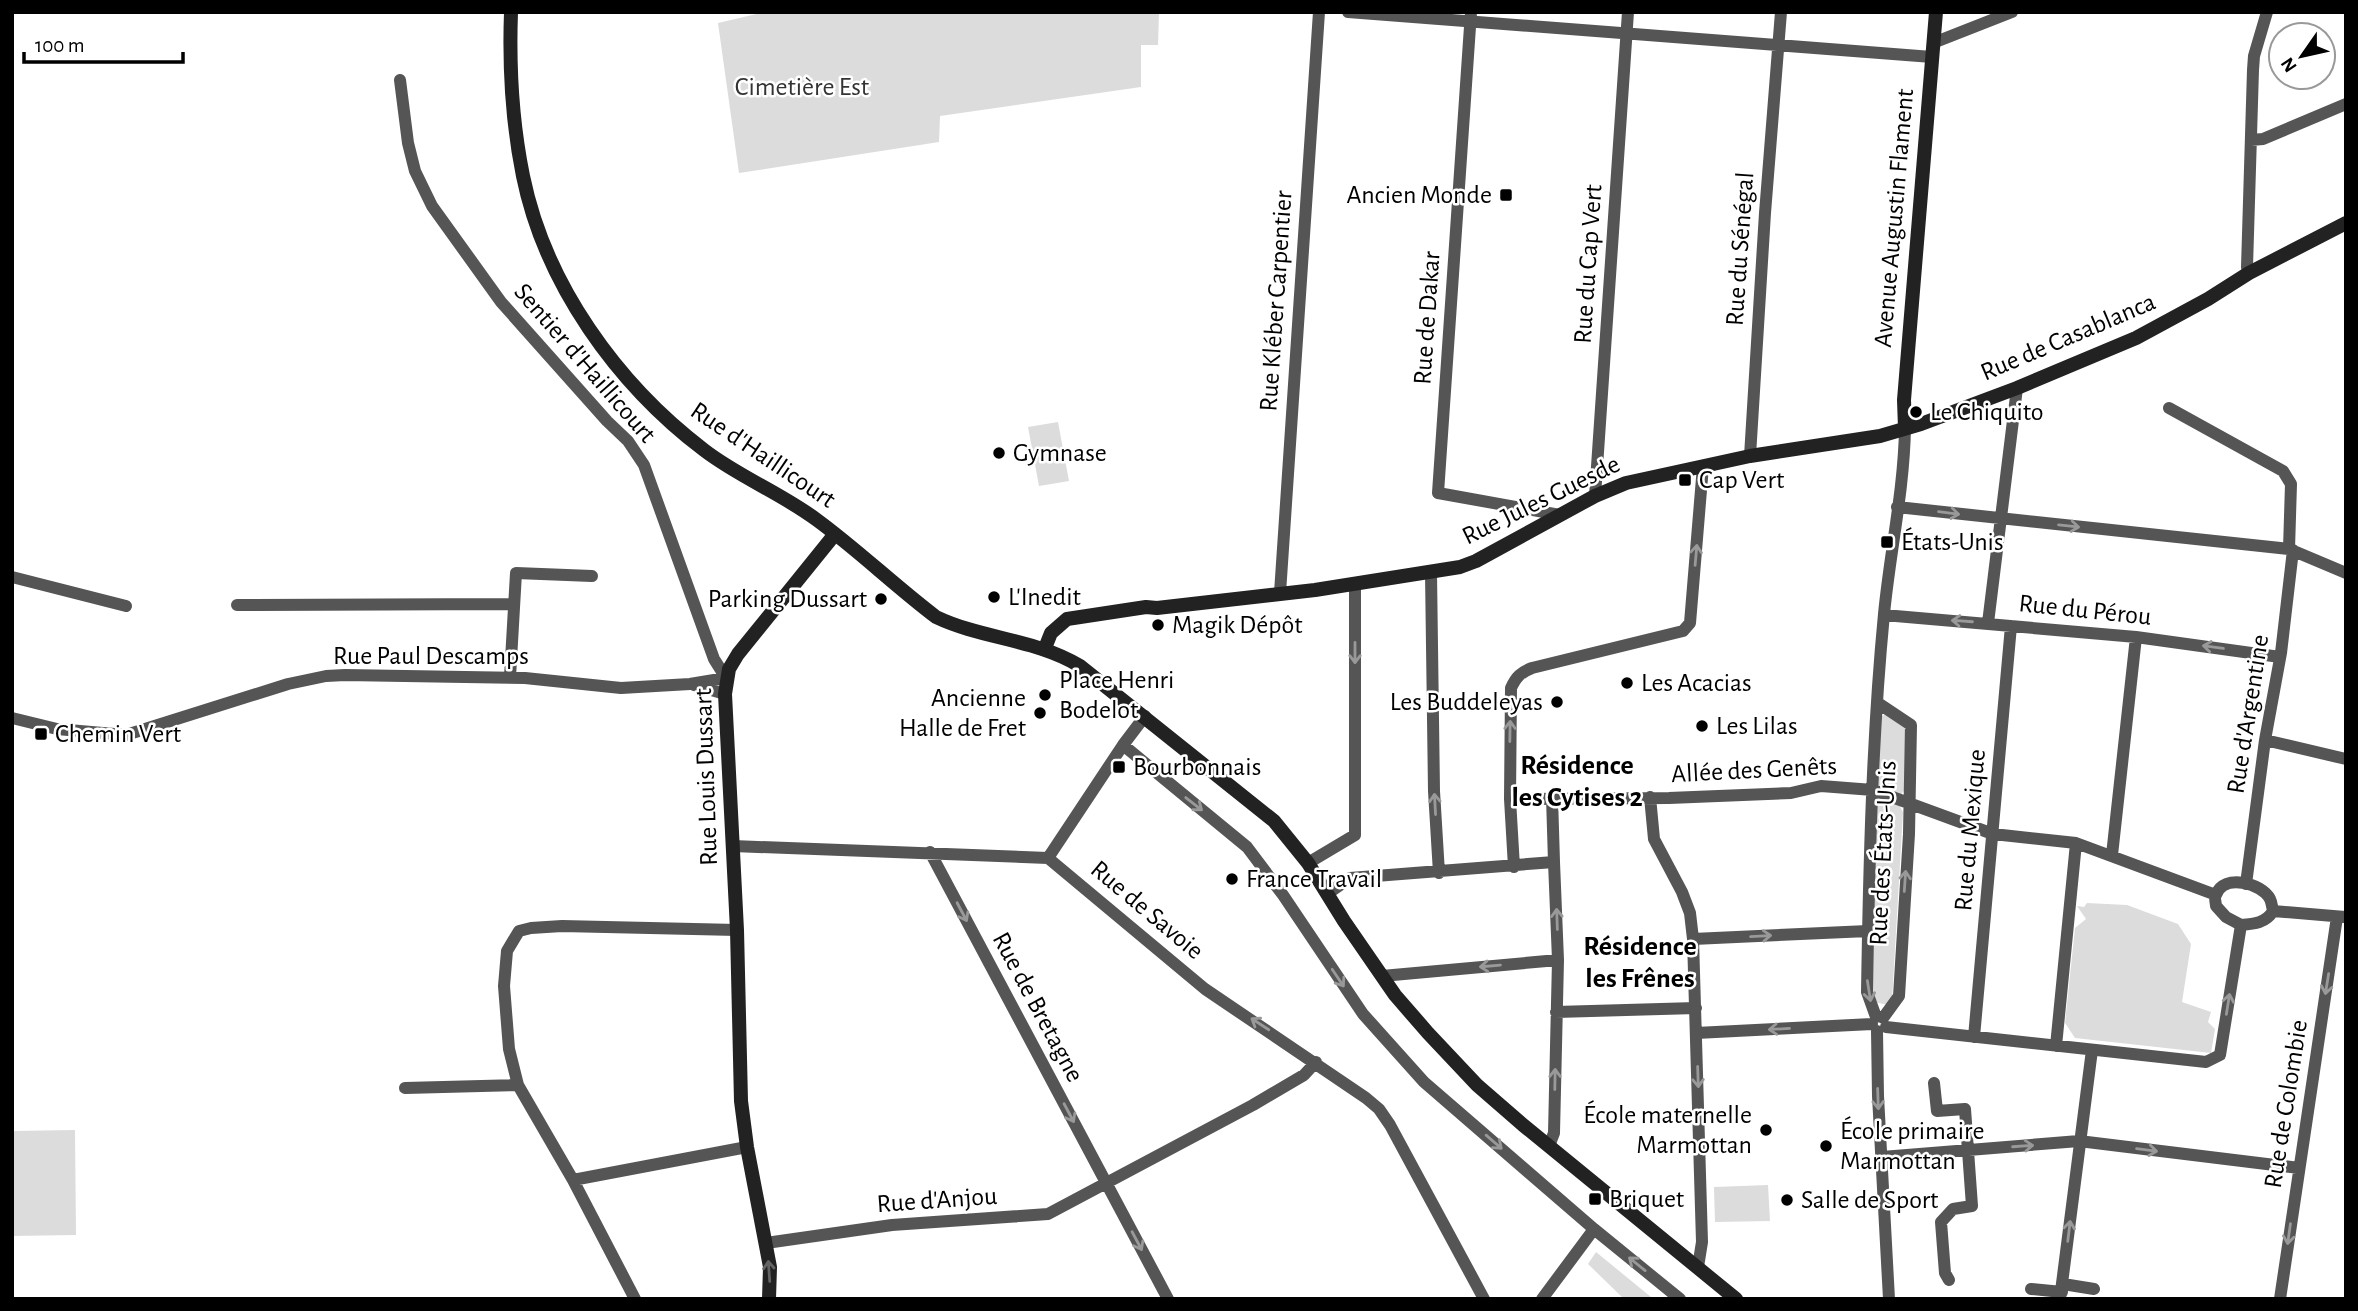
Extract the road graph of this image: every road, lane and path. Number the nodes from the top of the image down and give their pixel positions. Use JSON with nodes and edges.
{"nodes":[{"id":1,"x":511,"y":12,"type":"edge"},
{"id":2,"x":1319,"y":12,"type":"edge"},
{"id":3,"x":1348,"y":12,"type":"edge"},
{"id":4,"x":1628,"y":12,"type":"edge"},
{"id":5,"x":1781,"y":12,"type":"edge"},
{"id":6,"x":1936,"y":12,"type":"edge"},
{"id":7,"x":2012,"y":12,"type":"edge"},
{"id":8,"x":2267,"y":12,"type":"edge"},
{"id":9,"x":1471,"y":17,"type":"edge"},
{"id":10,"x":1627,"y":35,"type":"junction"},
{"id":11,"x":1779,"y":46,"type":"junction"},
{"id":12,"x":1932,"y":50,"type":"junction"},
{"id":13,"x":400,"y":80,"type":"dead end"},
{"id":14,"x":2346,"y":104,"type":"edge"},
{"id":15,"x":2251,"y":140,"type":"junction"},
{"id":16,"x":2346,"y":223,"type":"edge"},
{"id":17,"x":2249,"y":274,"type":"junction"},
{"id":18,"x":2018,"y":388,"type":"junction"},
{"id":19,"x":2169,"y":408,"type":"dead end"},
{"id":20,"x":1905,"y":428,"type":"junction"},
{"id":21,"x":1750,"y":456,"type":"junction"},
{"id":22,"x":1703,"y":466,"type":"junction"},
{"id":23,"x":1595,"y":496,"type":"junction"},
{"id":24,"x":1897,"y":506,"type":"junction"},
{"id":25,"x":1560,"y":515,"type":"junction"},
{"id":26,"x":2001,"y":519,"type":"junction"},
{"id":27,"x":835,"y":534,"type":"junction"},
{"id":28,"x":2291,"y":550,"type":"junction"},
{"id":29,"x":1431,"y":573,"type":"junction"},
{"id":30,"x":2346,"y":573,"type":"edge"},
{"id":31,"x":592,"y":576,"type":"dead end"},
{"id":32,"x":12,"y":578,"type":"edge"},
{"id":33,"x":1355,"y":584,"type":"junction"},
{"id":34,"x":1280,"y":593,"type":"junction"},
{"id":35,"x":514,"y":604,"type":"junction"},
{"id":36,"x":237,"y":605,"type":"dead end"},
{"id":37,"x":126,"y":606,"type":"dead end"},
{"id":38,"x":1884,"y":615,"type":"junction"},
{"id":39,"x":1988,"y":622,"type":"junction"},
{"id":40,"x":2011,"y":626,"type":"junction"},
{"id":41,"x":2136,"y":637,"type":"junction"},
{"id":42,"x":1045,"y":648,"type":"junction"},
{"id":43,"x":2280,"y":657,"type":"junction"},
{"id":44,"x":510,"y":677,"type":"junction"},
{"id":45,"x":726,"y":678,"type":"junction"},
{"id":46,"x":690,"y":684,"type":"junction"},
{"id":47,"x":725,"y":694,"type":"junction"},
{"id":48,"x":1878,"y":703,"type":"junction"},
{"id":49,"x":1145,"y":716,"type":"junction"},
{"id":50,"x":12,"y":718,"type":"edge"},
{"id":51,"x":2265,"y":740,"type":"junction"},
{"id":52,"x":1123,"y":745,"type":"junction"},
{"id":53,"x":2346,"y":759,"type":"edge"},
{"id":54,"x":1872,"y":790,"type":"junction"},
{"id":55,"x":1552,"y":797,"type":"junction"},
{"id":56,"x":1650,"y":797,"type":"junction"},
{"id":57,"x":1510,"y":799,"type":"junction"},
{"id":58,"x":1910,"y":802,"type":"junction"},
{"id":59,"x":1993,"y":834,"type":"junction"},
{"id":60,"x":2076,"y":843,"type":"junction"},
{"id":61,"x":733,"y":846,"type":"junction"},
{"id":62,"x":930,"y":852,"type":"junction"},
{"id":63,"x":2112,"y":855,"type":"junction"},
{"id":64,"x":1048,"y":858,"type":"junction"},
{"id":65,"x":1554,"y":862,"type":"junction"},
{"id":66,"x":1308,"y":863,"type":"junction"},
{"id":67,"x":1514,"y":867,"type":"junction"},
{"id":68,"x":1439,"y":873,"type":"junction"},
{"id":69,"x":2246,"y":884,"type":"junction"},
{"id":70,"x":1327,"y":894,"type":"junction"},
{"id":71,"x":2216,"y":895,"type":"junction"},
{"id":72,"x":2273,"y":911,"type":"junction"},
{"id":73,"x":2342,"y":917,"type":"edge"},
{"id":74,"x":2241,"y":925,"type":"junction"},
{"id":75,"x":737,"y":930,"type":"junction"},
{"id":76,"x":1868,"y":931,"type":"junction"},
{"id":77,"x":1693,"y":939,"type":"junction"},
{"id":78,"x":1558,"y":960,"type":"junction"},
{"id":79,"x":1382,"y":976,"type":"junction"},
{"id":80,"x":1696,"y":1008,"type":"junction"},
{"id":81,"x":1556,"y":1012,"type":"junction"},
{"id":82,"x":1879,"y":1023,"type":"junction"},
{"id":83,"x":1696,"y":1034,"type":"junction"},
{"id":84,"x":1973,"y":1038,"type":"junction"},
{"id":85,"x":2056,"y":1046,"type":"junction"},
{"id":86,"x":2092,"y":1050,"type":"junction"},
{"id":87,"x":1316,"y":1062,"type":"junction"},
{"id":88,"x":1934,"y":1083,"type":"dead end"},
{"id":89,"x":518,"y":1085,"type":"junction"},
{"id":90,"x":405,"y":1088,"type":"dead end"},
{"id":91,"x":2079,"y":1142,"type":"junction"},
{"id":92,"x":1549,"y":1146,"type":"junction"},
{"id":93,"x":747,"y":1147,"type":"junction"},
{"id":94,"x":1968,"y":1150,"type":"junction"},
{"id":95,"x":1882,"y":1157,"type":"junction"},
{"id":96,"x":2299,"y":1168,"type":"junction"},
{"id":97,"x":573,"y":1180,"type":"junction"},
{"id":98,"x":1106,"y":1183,"type":"junction"},
{"id":99,"x":1590,"y":1234,"type":"junction"},
{"id":100,"x":766,"y":1243,"type":"junction"},
{"id":101,"x":1698,"y":1267,"type":"junction"},
{"id":102,"x":1949,"y":1280,"type":"dead end"},
{"id":103,"x":2031,"y":1289,"type":"dead end"},
{"id":104,"x":2094,"y":1289,"type":"dead end"},
{"id":105,"x":2061,"y":1292,"type":"edge"},
{"id":106,"x":635,"y":1299,"type":"edge"},
{"id":107,"x":769,"y":1299,"type":"edge"},
{"id":108,"x":1168,"y":1299,"type":"edge"},
{"id":109,"x":1484,"y":1299,"type":"edge"},
{"id":110,"x":1542,"y":1299,"type":"edge"},
{"id":111,"x":1680,"y":1299,"type":"edge"},
{"id":112,"x":1736,"y":1299,"type":"edge"},
{"id":113,"x":1889,"y":1299,"type":"edge"},
{"id":114,"x":2280,"y":1299,"type":"edge"}],
"edges":[{"from":1,"to":27,"type":"street","name":"Rue d'Haillicourt"},
{"from":2,"to":34,"type":"street","name":"Rue Kléber Carpentier"},
{"from":3,"to":9,"type":"street"},
{"from":4,"to":10,"type":"street","name":"Rue du Cap Vert"},
{"from":5,"to":11,"type":"street","name":"Rue du Sénégal"},
{"from":6,"to":12,"type":"street","name":"Avenue Augustin Flament"},
{"from":7,"to":12,"type":"street"},
{"from":8,"to":15,"type":"street"},
{"from":9,"to":10,"type":"street"},
{"from":9,"to":25,"type":"street","name":"Rue de Dakar"},
{"from":10,"to":11,"type":"street"},
{"from":10,"to":23,"type":"street","name":"Rue du Cap Vert"},
{"from":11,"to":12,"type":"street"},
{"from":11,"to":21,"type":"street","name":"Rue du Sénégal"},
{"from":12,"to":20,"type":"street","name":"Avenue Augustin Flament"},
{"from":13,"to":45,"type":"street","name":"Sentier d'Haillicourt"},
{"from":14,"to":15,"type":"street"},
{"from":15,"to":17,"type":"street"},
{"from":16,"to":17,"type":"street","name":"Rue de Casablanca"},
{"from":17,"to":18,"type":"street","name":"Rue de Casablanca"},
{"from":18,"to":20,"type":"street","name":"Rue de Casablanca"},
{"from":18,"to":26,"type":"street"},
{"from":19,"to":28,"type":"street","name":"Rue d'Argentine"},
{"from":20,"to":21,"type":"street","name":"Rue Jules Guesde"},
{"from":20,"to":24,"type":"street","name":"Rue des États-Unis"},
{"from":21,"to":22,"type":"street","name":"Rue Jules Guesde"},
{"from":22,"to":23,"type":"street","name":"Rue Jules Guesde"},
{"from":57,"to":22,"type":"street","one_way":true},
{"from":23,"to":25,"type":"street","name":"Rue Jules Guesde"},
{"from":24,"to":26,"type":"street","one_way":true},
{"from":24,"to":38,"type":"street","name":"Rue des États-Unis"},
{"from":25,"to":29,"type":"street","name":"Rue Jules Guesde"},
{"from":26,"to":28,"type":"street","one_way":true},
{"from":26,"to":39,"type":"street"},
{"from":27,"to":42,"type":"street"},
{"from":27,"to":45,"type":"street","name":"Rue Louis Dussart"},
{"from":28,"to":30,"type":"street"},
{"from":28,"to":43,"type":"street","name":"Rue d'Argentine"},
{"from":29,"to":33,"type":"street","name":"Rue Jules Guesde"},
{"from":68,"to":29,"type":"street","one_way":true},
{"from":31,"to":35,"type":"street"},
{"from":32,"to":37,"type":"street"},
{"from":33,"to":34,"type":"street","name":"Rue Jules Guesde"},
{"from":33,"to":66,"type":"street","one_way":true},
{"from":34,"to":42,"type":"street","name":"Rue Jules Guesde"},
{"from":35,"to":36,"type":"street"},
{"from":35,"to":44,"type":"street"},
{"from":39,"to":38,"type":"street","name":"Rue du Pérou","one_way":true},
{"from":38,"to":48,"type":"street","name":"Rue des États-Unis"},
{"from":39,"to":40,"type":"street","name":"Rue du Pérou"},
{"from":40,"to":41,"type":"street","name":"Rue du Pérou"},
{"from":40,"to":59,"type":"street","name":"Rue du Mexique"},
{"from":43,"to":41,"type":"street","name":"Rue du Pérou","one_way":true},
{"from":41,"to":63,"type":"street"},
{"from":42,"to":49,"type":"street"},
{"from":43,"to":51,"type":"street","name":"Rue d'Argentine"},
{"from":44,"to":46,"type":"street","name":"Rue Paul Descamps"},
{"from":44,"to":50,"type":"street","name":"Rue Paul Descamps"},
{"from":45,"to":46,"type":"street","name":"Rue Paul Descamps"},
{"from":45,"to":47,"type":"street","name":"Rue Louis Dussart"},
{"from":46,"to":47,"type":"street","name":"Rue Paul Descamps"},
{"from":47,"to":61,"type":"street","name":"Rue Louis Dussart"},
{"from":48,"to":54,"type":"street","name":"Rue des États-Unis"},
{"from":48,"to":58,"type":"street","name":"Rue des États-Unis"},
{"from":49,"to":52,"type":"street"},
{"from":49,"to":66,"type":"street"},
{"from":51,"to":53,"type":"street"},
{"from":51,"to":69,"type":"street","name":"Rue d'Argentine"},
{"from":52,"to":64,"type":"street"},
{"from":52,"to":99,"type":"street","one_way":true},
{"from":54,"to":56,"type":"street","name":"Allée des Genêts"},
{"from":54,"to":58,"type":"street","name":"Allée des Genêts"},
{"from":54,"to":76,"type":"street","name":"Rue des États-Unis"},
{"from":55,"to":56,"type":"street","name":"Allée des Genêts"},
{"from":55,"to":57,"type":"street","name":"Allée des Genêts"},
{"from":55,"to":65,"type":"street"},
{"from":56,"to":77,"type":"street"},
{"from":57,"to":67,"type":"street"},
{"from":58,"to":59,"type":"street","name":"Allée des Genêts"},
{"from":82,"to":58,"type":"street","name":"Rue des États-Unis","one_way":true},
{"from":59,"to":60,"type":"street","name":"Allée des Genêts"},
{"from":59,"to":84,"type":"street","name":"Rue du Mexique"},
{"from":60,"to":63,"type":"street","name":"Allée des Genêts"},
{"from":60,"to":85,"type":"street"},
{"from":61,"to":62,"type":"street"},
{"from":61,"to":75,"type":"street","name":"Rue Louis Dussart"},
{"from":62,"to":64,"type":"street"},
{"from":62,"to":98,"type":"street","name":"Rue de Bretagne","one_way":true},
{"from":63,"to":71,"type":"street","name":"Allée des Genêts"},
{"from":87,"to":64,"type":"street","name":"Rue de Savoie","one_way":true},
{"from":65,"to":67,"type":"street"},
{"from":78,"to":65,"type":"street","one_way":true},
{"from":66,"to":70,"type":"street"},
{"from":67,"to":68,"type":"street"},
{"from":68,"to":70,"type":"street"},
{"from":69,"to":71,"type":"street"},
{"from":69,"to":72,"type":"street"},
{"from":70,"to":79,"type":"street"},
{"from":71,"to":74,"type":"street"},
{"from":72,"to":73,"type":"street"},
{"from":72,"to":74,"type":"street"},
{"from":73,"to":96,"type":"street","name":"Rue de Colombie","one_way":true},
{"from":86,"to":74,"type":"street","one_way":true},
{"from":75,"to":89,"type":"street"},
{"from":75,"to":93,"type":"street","name":"Rue Louis Dussart"},
{"from":77,"to":76,"type":"street","one_way":true},
{"from":76,"to":82,"type":"street","name":"Rue des États-Unis","one_way":true},
{"from":77,"to":80,"type":"street"},
{"from":78,"to":79,"type":"street","one_way":true},
{"from":78,"to":81,"type":"street"},
{"from":79,"to":92,"type":"street"},
{"from":80,"to":81,"type":"street"},
{"from":80,"to":83,"type":"street"},
{"from":92,"to":81,"type":"street","one_way":true},
{"from":82,"to":83,"type":"street","one_way":true},
{"from":82,"to":84,"type":"street"},
{"from":82,"to":95,"type":"street","one_way":true},
{"from":83,"to":101,"type":"street","one_way":true},
{"from":84,"to":85,"type":"street"},
{"from":85,"to":86,"type":"street"},
{"from":86,"to":91,"type":"street"},
{"from":87,"to":98,"type":"street","name":"Rue d'Anjou"},
{"from":87,"to":109,"type":"street","name":"Rue de Savoie"},
{"from":88,"to":94,"type":"street"},
{"from":89,"to":90,"type":"street"},
{"from":89,"to":97,"type":"street"},
{"from":94,"to":91,"type":"street","one_way":true},
{"from":91,"to":96,"type":"street","one_way":true},
{"from":105,"to":91,"type":"street","one_way":true},
{"from":92,"to":101,"type":"street"},
{"from":93,"to":97,"type":"street"},
{"from":93,"to":100,"type":"street","name":"Rue Louis Dussart"},
{"from":94,"to":95,"type":"street"},
{"from":94,"to":102,"type":"street"},
{"from":95,"to":113,"type":"street"},
{"from":96,"to":114,"type":"street","name":"Rue de Colombie","one_way":true},
{"from":97,"to":106,"type":"street"},
{"from":98,"to":100,"type":"street","name":"Rue d'Anjou"},
{"from":98,"to":108,"type":"street","name":"Rue de Bretagne","one_way":true},
{"from":99,"to":110,"type":"street"},
{"from":111,"to":99,"type":"street","one_way":true},
{"from":107,"to":100,"type":"street","name":"Rue Louis Dussart","one_way":true},
{"from":101,"to":112,"type":"street"},
{"from":103,"to":105,"type":"street"},
{"from":104,"to":105,"type":"street"}]}
